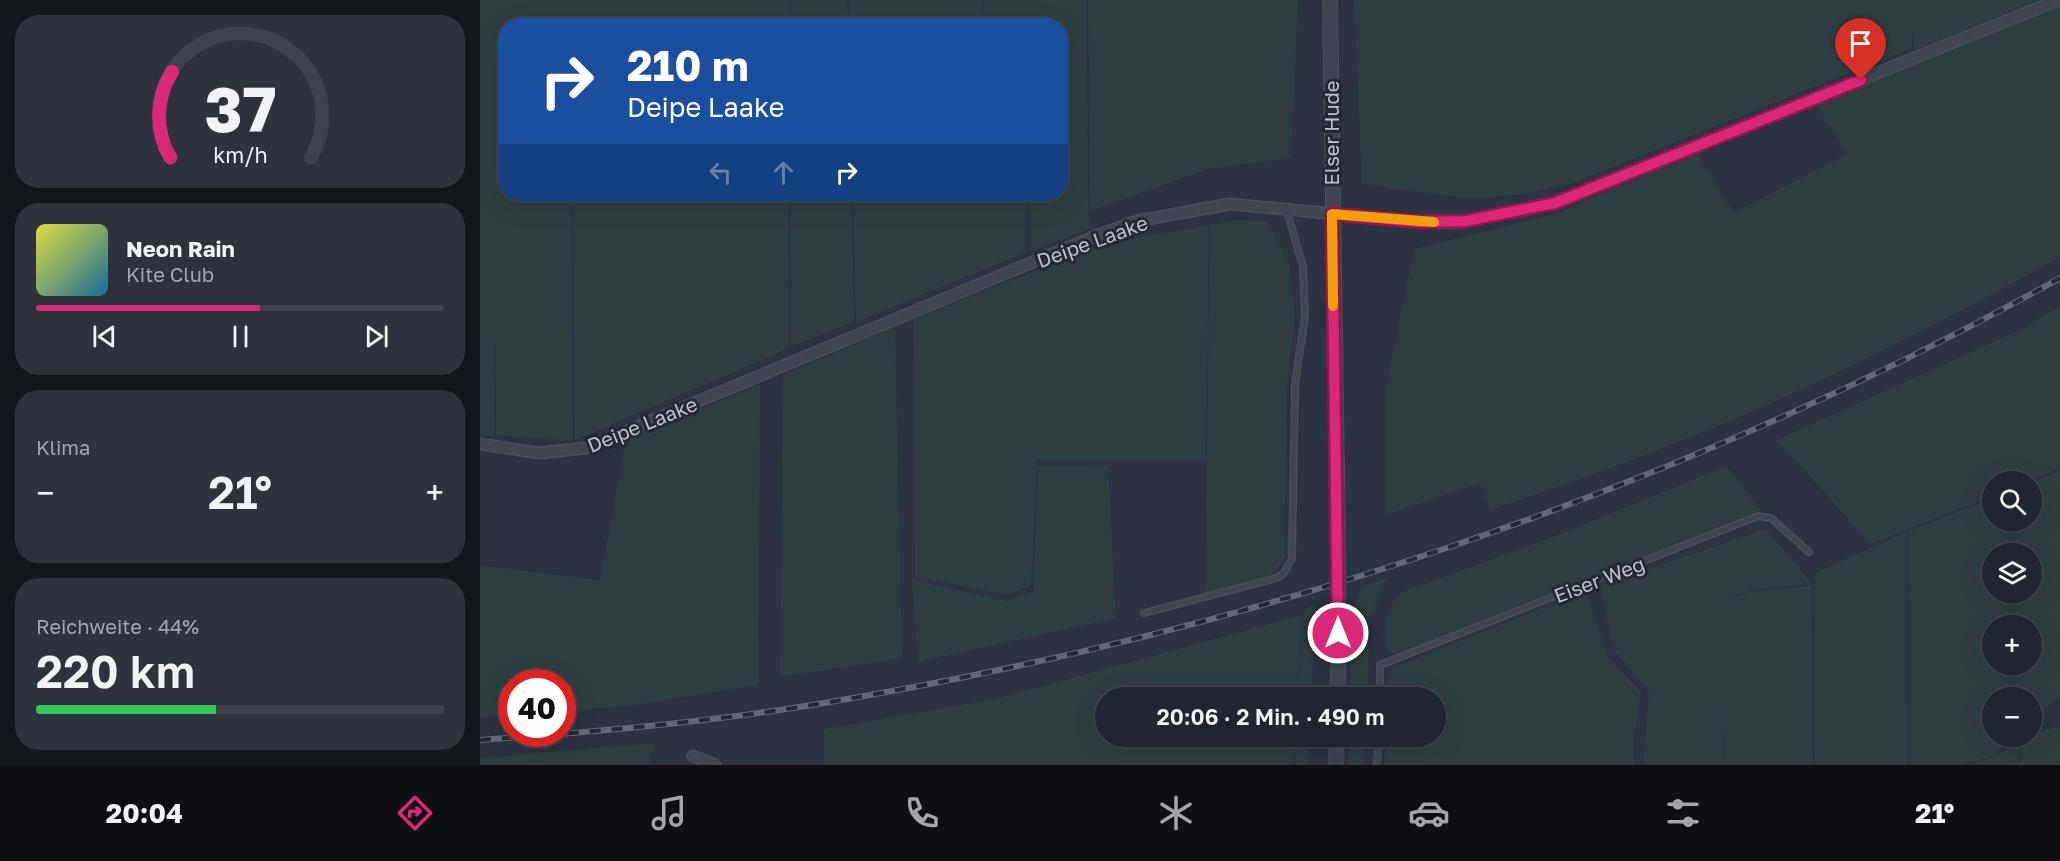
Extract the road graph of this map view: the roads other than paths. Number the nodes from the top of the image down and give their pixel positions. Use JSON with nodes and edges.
{"nodes":[{"id":1,"x":1330,"y":0,"type":"edge"},
{"id":2,"x":2058,"y":0,"type":"edge"},
{"id":3,"x":1287,"y":211,"type":"junction"},
{"id":4,"x":1332,"y":214,"type":"junction"},
{"id":5,"x":480,"y":444,"type":"edge"},
{"id":6,"x":1809,"y":552,"type":"dead end"},
{"id":7,"x":1144,"y":613,"type":"dead end"},
{"id":8,"x":1338,"y":687,"type":"edge"},
{"id":9,"x":1380,"y":687,"type":"edge"},
{"id":10,"x":1337,"y":747,"type":"edge"},
{"id":11,"x":1378,"y":747,"type":"edge"},
{"id":12,"x":693,"y":756,"type":"dead end"},
{"id":13,"x":715,"y":765,"type":"edge"},
{"id":14,"x":1336,"y":765,"type":"edge"},
{"id":15,"x":1377,"y":765,"type":"edge"}],
"edges":[{"from":1,"to":4,"type":"street","name":"Elser Hude"},
{"from":2,"to":4,"type":"street","name":"Deipe Laake"},
{"from":3,"to":4,"type":"street","name":"Deipe Laake"},
{"from":3,"to":5,"type":"street","name":"Deipe Laake"},
{"from":3,"to":7,"type":"lane"},
{"from":4,"to":8,"type":"street","name":"Elser Hude","bridge":true},
{"from":6,"to":9,"type":"lane","name":"Eiser Weg"},
{"from":10,"to":14,"type":"street"},
{"from":11,"to":15,"type":"lane"},
{"from":12,"to":13,"type":"street"}]}
